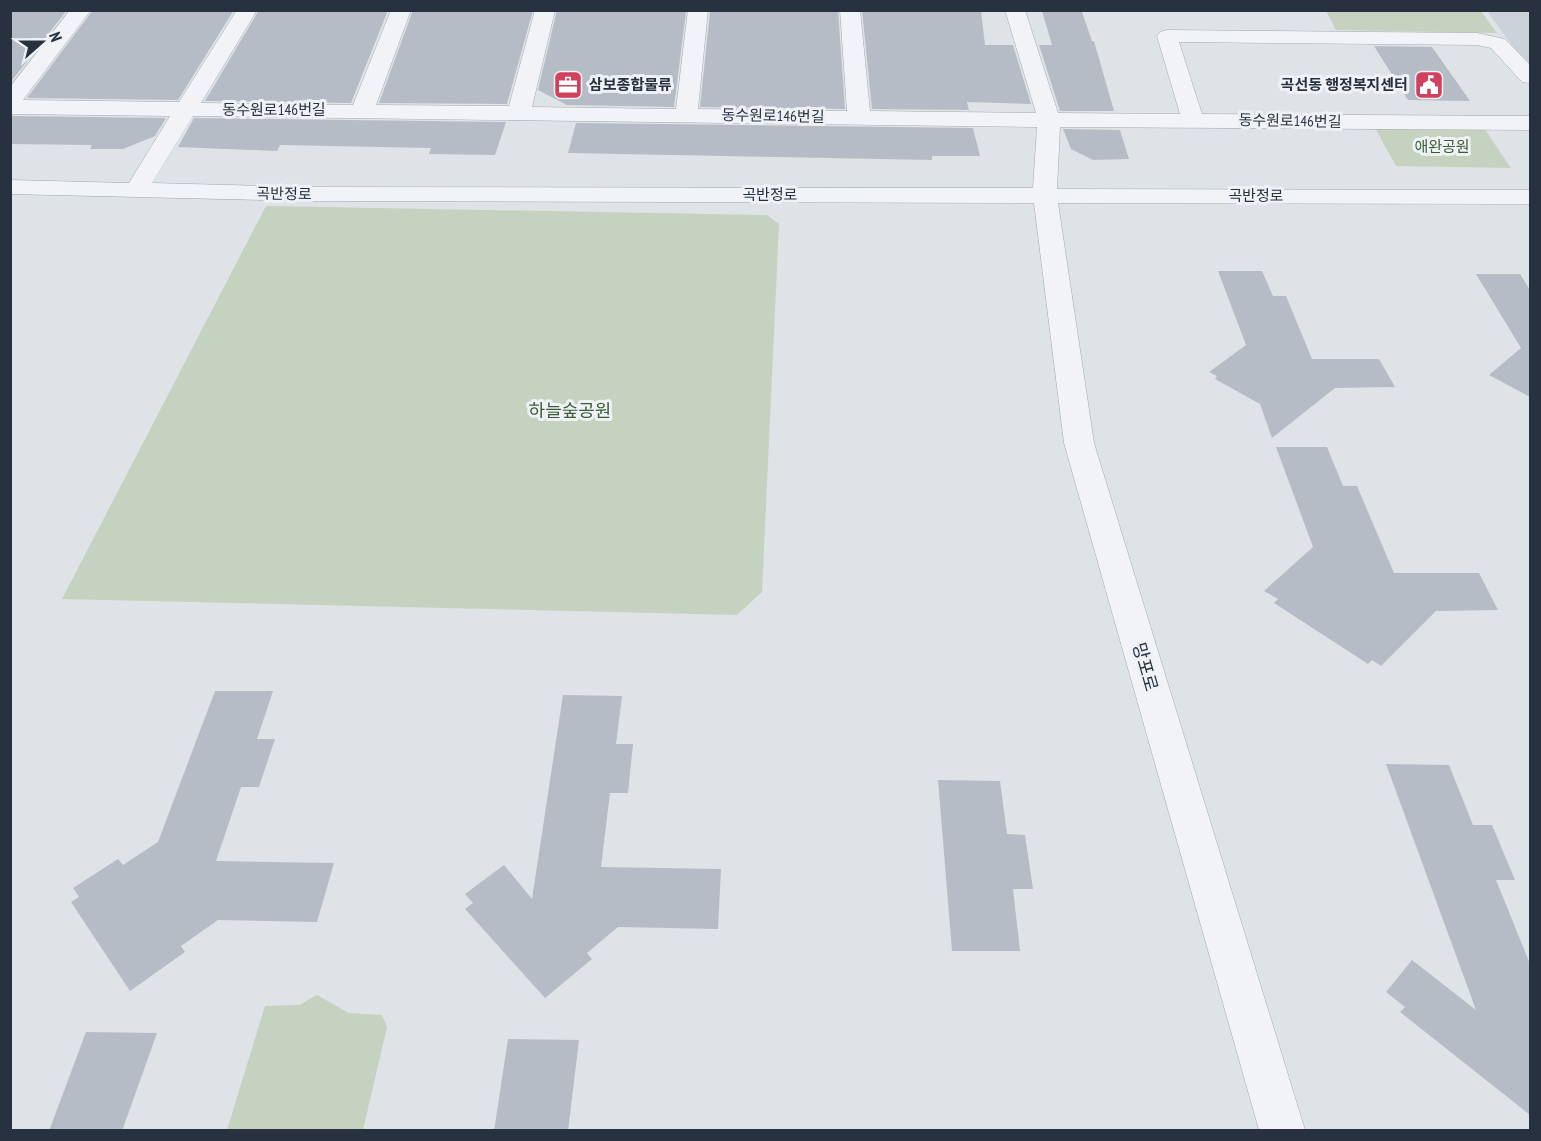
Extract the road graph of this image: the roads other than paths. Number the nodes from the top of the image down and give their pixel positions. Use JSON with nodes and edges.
{"nodes":[{"id":1,"x":81,"y":10,"type":"edge"},
{"id":2,"x":248,"y":10,"type":"edge"},
{"id":3,"x":401,"y":10,"type":"edge"},
{"id":4,"x":545,"y":10,"type":"edge"},
{"id":5,"x":698,"y":10,"type":"edge"},
{"id":6,"x":850,"y":10,"type":"edge"},
{"id":7,"x":1015,"y":10,"type":"edge"},
{"id":8,"x":1530,"y":77,"type":"edge"},
{"id":9,"x":10,"y":102,"type":"edge"},
{"id":10,"x":10,"y":107,"type":"edge"},
{"id":11,"x":186,"y":109,"type":"junction"},
{"id":12,"x":362,"y":111,"type":"junction"},
{"id":13,"x":519,"y":113,"type":"junction"},
{"id":14,"x":686,"y":115,"type":"junction"},
{"id":15,"x":859,"y":118,"type":"junction"},
{"id":16,"x":1049,"y":120,"type":"junction"},
{"id":17,"x":1193,"y":120,"type":"junction"},
{"id":18,"x":1530,"y":123,"type":"edge"},
{"id":19,"x":10,"y":187,"type":"edge"},
{"id":20,"x":136,"y":190,"type":"junction"},
{"id":21,"x":1045,"y":195,"type":"junction"},
{"id":22,"x":1530,"y":197,"type":"edge"},
{"id":23,"x":1282,"y":1131,"type":"edge"}],
"edges":[{"from":1,"to":9,"type":"street"},
{"from":2,"to":11,"type":"street","name":"동수원로146번길"},
{"from":3,"to":12,"type":"street"},
{"from":4,"to":13,"type":"street"},
{"from":5,"to":14,"type":"street"},
{"from":6,"to":15,"type":"street"},
{"from":7,"to":16,"type":"street"},
{"from":8,"to":17,"type":"street"},
{"from":10,"to":11,"type":"street","name":"동수원로146번길"},
{"from":11,"to":12,"type":"street","name":"동수원로146번길"},
{"from":11,"to":20,"type":"street","name":"동수원로146번길"},
{"from":12,"to":13,"type":"street","name":"동수원로146번길"},
{"from":13,"to":14,"type":"street","name":"동수원로146번길"},
{"from":14,"to":15,"type":"street","name":"동수원로146번길"},
{"from":15,"to":16,"type":"street","name":"동수원로146번길"},
{"from":16,"to":17,"type":"street","name":"동수원로146번길"},
{"from":16,"to":21,"type":"street","name":"망포로"},
{"from":17,"to":18,"type":"street","name":"동수원로146번길"},
{"from":19,"to":20,"type":"street","name":"곡반정로"},
{"from":20,"to":21,"type":"street","name":"곡반정로"},
{"from":21,"to":22,"type":"street","name":"곡반정로"},
{"from":21,"to":23,"type":"street","name":"망포로"}]}
